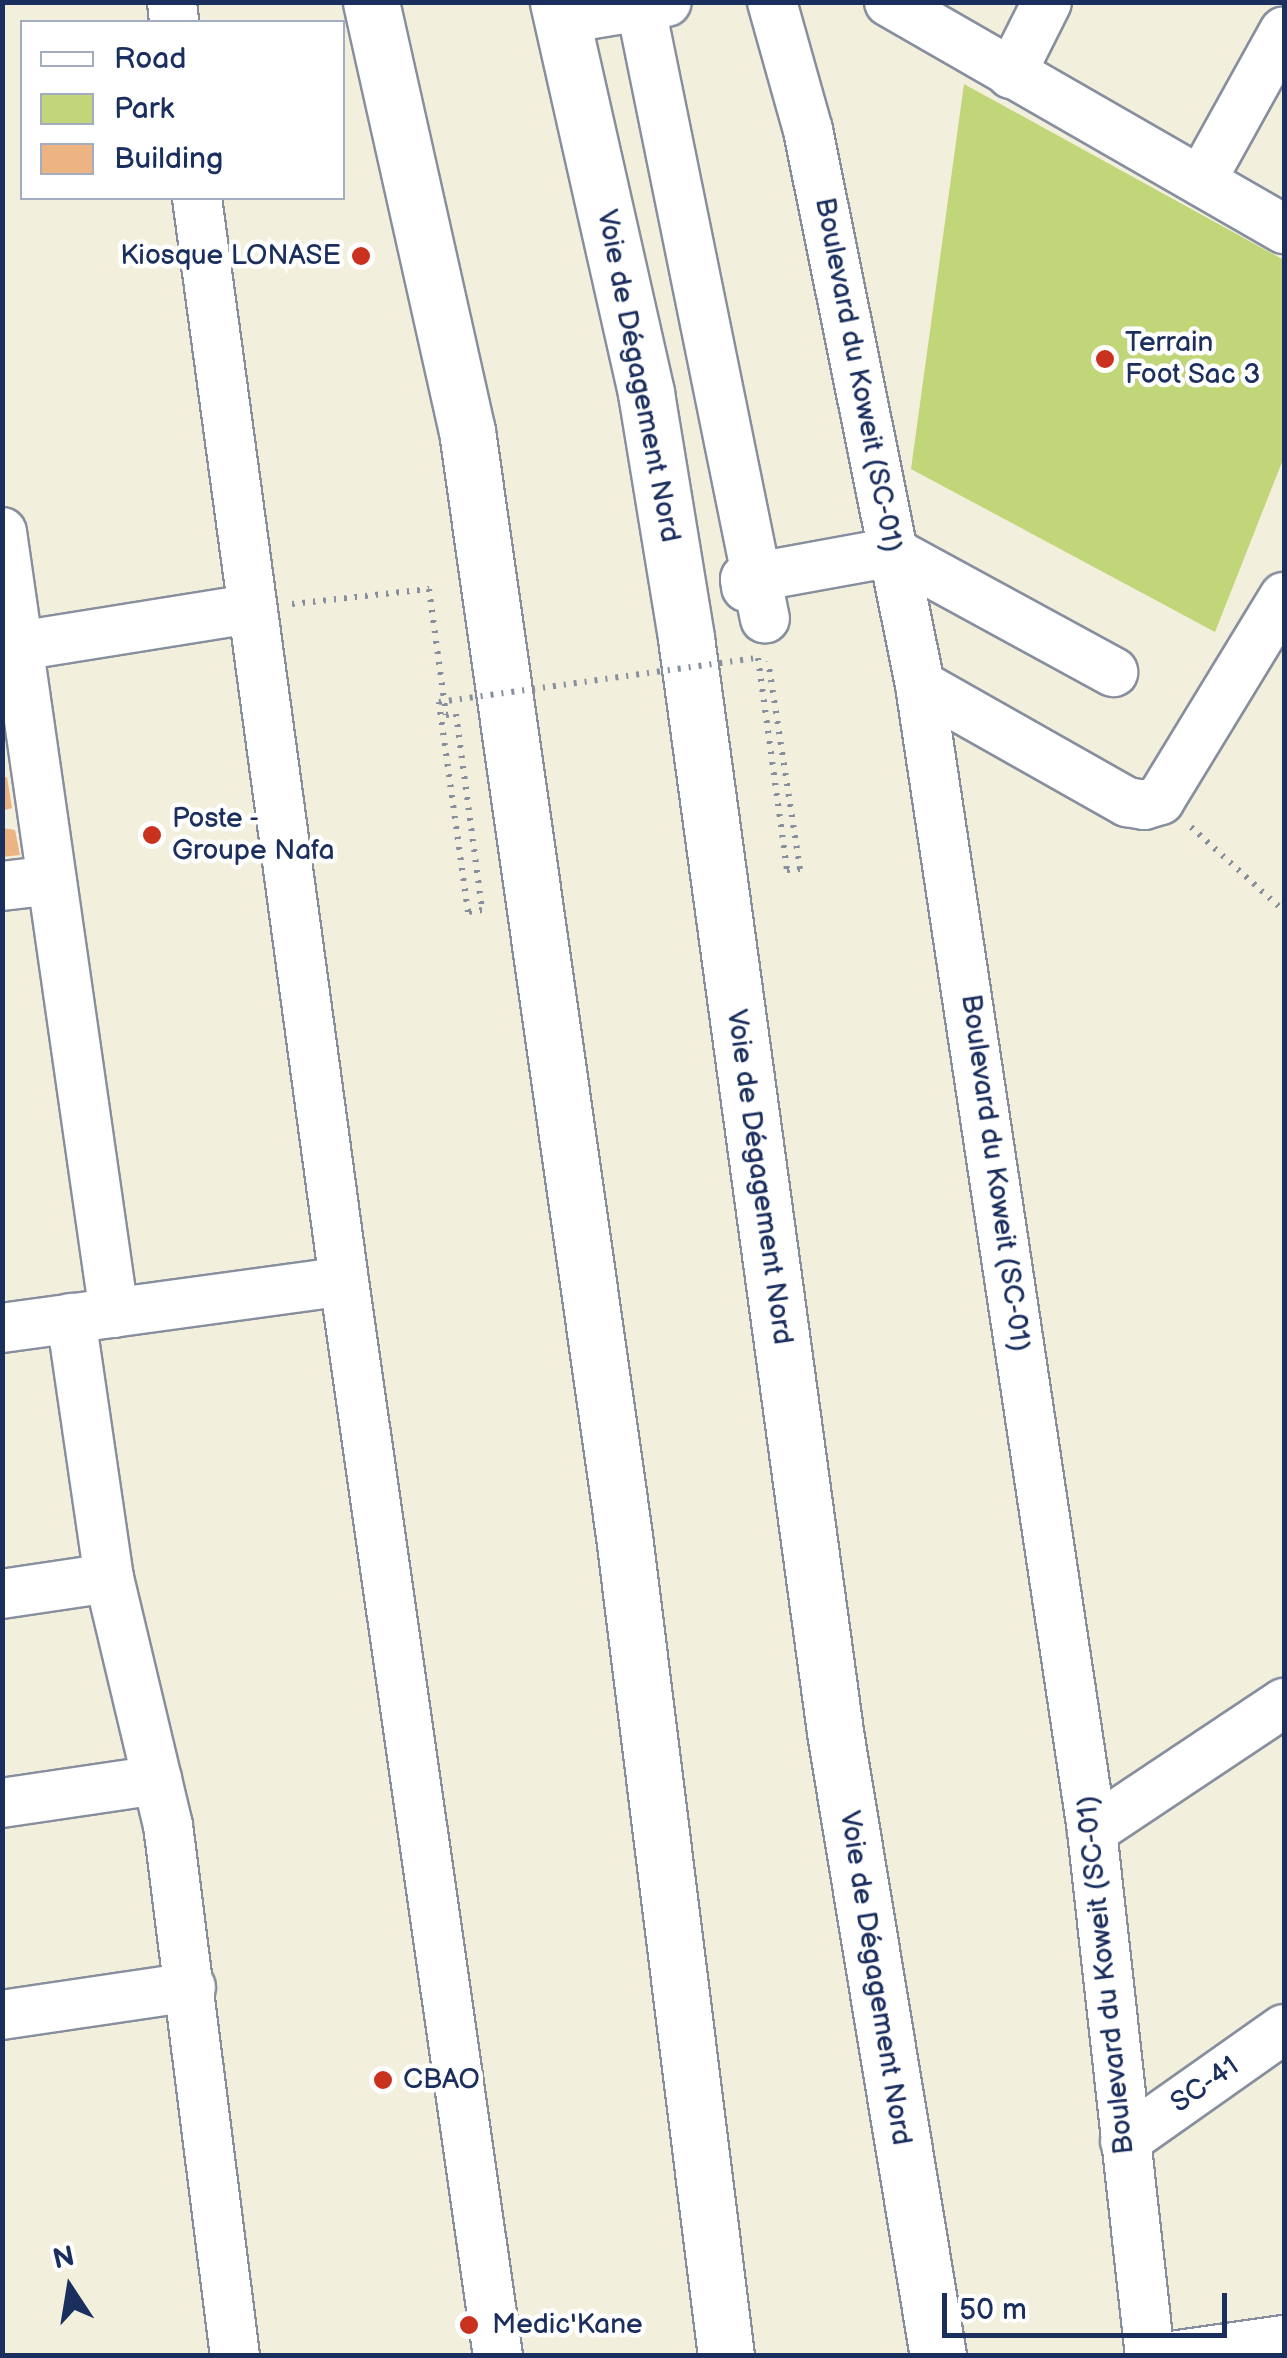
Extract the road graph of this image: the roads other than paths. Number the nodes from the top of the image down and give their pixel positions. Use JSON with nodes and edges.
{"nodes":[{"id":1,"x":371,"y":2,"type":"edge"},
{"id":2,"x":772,"y":2,"type":"edge"},
{"id":3,"x":889,"y":2,"type":"edge"},
{"id":4,"x":654,"y":5,"type":"edge"},
{"id":5,"x":1042,"y":6,"type":"edge"},
{"id":6,"x":560,"y":11,"type":"edge"},
{"id":7,"x":1284,"y":31,"type":"edge"},
{"id":8,"x":1011,"y":74,"type":"junction"},
{"id":9,"x":1201,"y":181,"type":"junction"},
{"id":10,"x":197,"y":200,"type":"edge"},
{"id":11,"x":1284,"y":230,"type":"edge"},
{"id":12,"x":2,"y":532,"type":"edge"},
{"id":13,"x":893,"y":552,"type":"junction"},
{"id":14,"x":1284,"y":597,"type":"edge"},
{"id":15,"x":251,"y":609,"type":"junction"},
{"id":16,"x":15,"y":662,"type":"edge"},
{"id":17,"x":1113,"y":672,"type":"dead end"},
{"id":18,"x":920,"y":685,"type":"junction"},
{"id":19,"x":52,"y":880,"type":"junction"},
{"id":20,"x":2,"y":886,"type":"edge"},
{"id":21,"x":344,"y":1281,"type":"junction"},
{"id":22,"x":93,"y":1316,"type":"junction"},
{"id":23,"x":2,"y":1328,"type":"edge"},
{"id":24,"x":110,"y":1578,"type":"junction"},
{"id":25,"x":2,"y":1594,"type":"edge"},
{"id":26,"x":1284,"y":1703,"type":"edge"},
{"id":27,"x":157,"y":1780,"type":"junction"},
{"id":28,"x":2,"y":1803,"type":"edge"},
{"id":29,"x":1092,"y":1831,"type":"junction"},
{"id":30,"x":190,"y":1986,"type":"junction"},
{"id":31,"x":2,"y":2015,"type":"edge"},
{"id":32,"x":1284,"y":2029,"type":"edge"},
{"id":33,"x":1125,"y":2142,"type":"junction"},
{"id":34,"x":1284,"y":2340,"type":"edge"},
{"id":35,"x":724,"y":2351,"type":"edge"},
{"id":36,"x":236,"y":2356,"type":"edge"},
{"id":37,"x":498,"y":2356,"type":"edge"},
{"id":38,"x":938,"y":2356,"type":"edge"},
{"id":39,"x":1150,"y":2356,"type":"edge"},
{"id":40,"x":1172,"y":2356,"type":"edge"}],
"edges":[{"from":1,"to":35,"type":"highway"},
{"from":2,"to":13,"type":"street","name":"Boulevard du Koweit (SC-01)"},
{"from":3,"to":8,"type":"street"},
{"from":4,"to":6,"type":"street"},
{"from":4,"to":13,"type":"street"},
{"from":5,"to":8,"type":"street"},
{"from":6,"to":38,"type":"highway","name":"Voie de Dégagement Nord"},
{"from":7,"to":9,"type":"street"},
{"from":8,"to":9,"type":"street"},
{"from":9,"to":11,"type":"street"},
{"from":10,"to":15,"type":"street"},
{"from":12,"to":16,"type":"street"},
{"from":13,"to":17,"type":"street"},
{"from":13,"to":18,"type":"street","name":"Boulevard du Koweit (SC-01)"},
{"from":14,"to":18,"type":"street"},
{"from":15,"to":16,"type":"street"},
{"from":15,"to":21,"type":"street"},
{"from":16,"to":19,"type":"street"},
{"from":18,"to":29,"type":"street","name":"Boulevard du Koweit (SC-01)"},
{"from":19,"to":20,"type":"street"},
{"from":19,"to":22,"type":"street"},
{"from":21,"to":22,"type":"street"},
{"from":21,"to":37,"type":"street"},
{"from":22,"to":23,"type":"street"},
{"from":22,"to":24,"type":"street"},
{"from":24,"to":25,"type":"street"},
{"from":24,"to":27,"type":"street"},
{"from":26,"to":29,"type":"street"},
{"from":27,"to":28,"type":"street"},
{"from":27,"to":30,"type":"street"},
{"from":29,"to":33,"type":"street","name":"Boulevard du Koweit (SC-01)"},
{"from":30,"to":31,"type":"street"},
{"from":30,"to":36,"type":"street"},
{"from":32,"to":33,"type":"street","name":"SC-41"},
{"from":33,"to":39,"type":"street","name":"Boulevard du Koweit (SC-01)"},
{"from":34,"to":40,"type":"street"}]}
